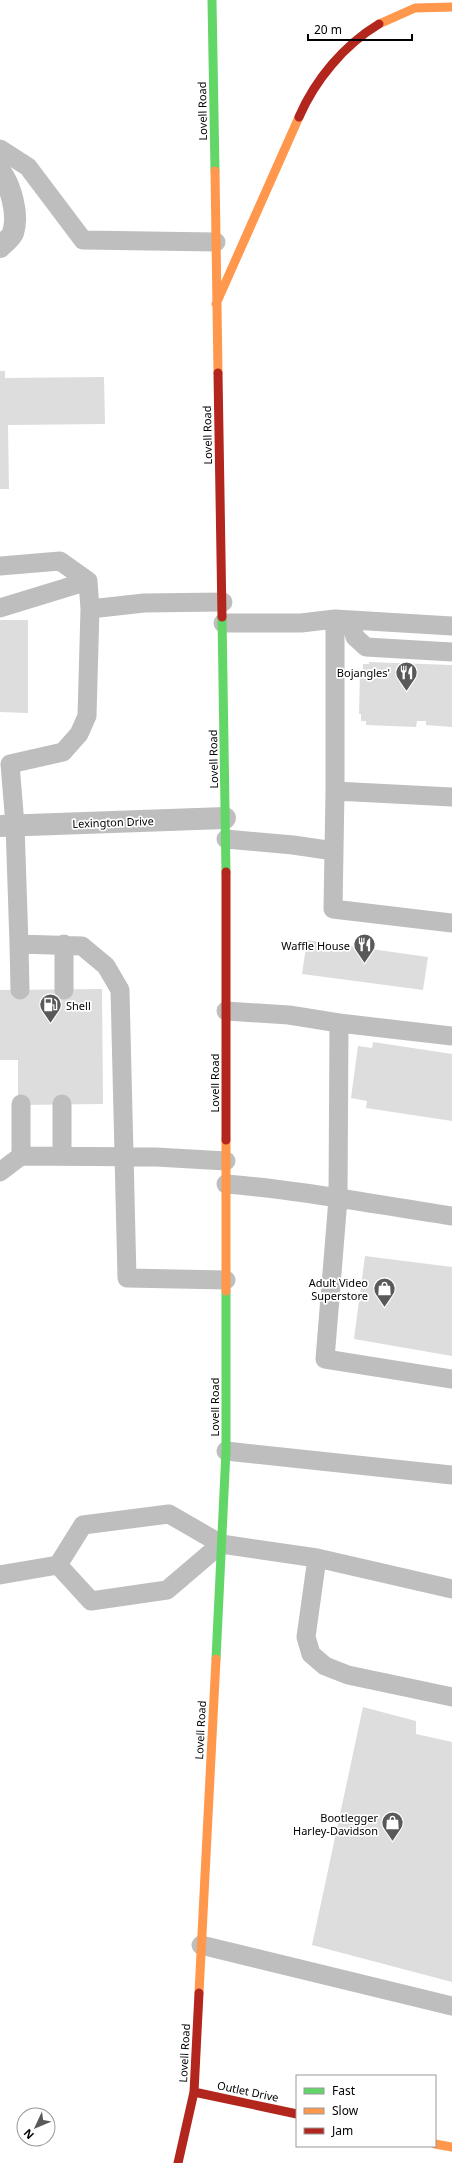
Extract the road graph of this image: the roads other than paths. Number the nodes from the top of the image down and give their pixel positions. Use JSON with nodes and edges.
{"nodes":[{"id":1,"x":212,"y":0,"type":"edge"},
{"id":2,"x":452,"y":7,"type":"edge"},
{"id":3,"x":0,"y":149,"type":"edge"},
{"id":4,"x":0,"y":171,"type":"edge"},
{"id":5,"x":216,"y":242,"type":"junction"},
{"id":6,"x":0,"y":247,"type":"edge"},
{"id":7,"x":216,"y":304,"type":"junction"},
{"id":8,"x":0,"y":566,"type":"edge"},
{"id":9,"x":88,"y":581,"type":"junction"},
{"id":10,"x":223,"y":602,"type":"junction"},
{"id":11,"x":0,"y":608,"type":"edge"},
{"id":12,"x":90,"y":609,"type":"junction"},
{"id":13,"x":343,"y":620,"type":"junction"},
{"id":14,"x":223,"y":623,"type":"junction"},
{"id":15,"x":452,"y":626,"type":"edge"},
{"id":16,"x":452,"y":652,"type":"edge"},
{"id":17,"x":5,"y":761,"type":"edge"},
{"id":18,"x":335,"y":791,"type":"junction"},
{"id":19,"x":452,"y":798,"type":"edge"},
{"id":20,"x":7,"y":825,"type":"edge"},
{"id":21,"x":226,"y":829,"type":"junction"},
{"id":22,"x":334,"y":851,"type":"junction"},
{"id":23,"x":452,"y":923,"type":"edge"},
{"id":24,"x":19,"y":944,"type":"junction"},
{"id":25,"x":64,"y":944,"type":"junction"},
{"id":26,"x":20,"y":990,"type":"dead end"},
{"id":27,"x":64,"y":990,"type":"dead end"},
{"id":28,"x":226,"y":1011,"type":"junction"},
{"id":29,"x":339,"y":1023,"type":"junction"},
{"id":30,"x":452,"y":1036,"type":"edge"},
{"id":31,"x":21,"y":1104,"type":"dead end"},
{"id":32,"x":62,"y":1104,"type":"dead end"},
{"id":33,"x":21,"y":1156,"type":"junction"},
{"id":34,"x":62,"y":1156,"type":"junction"},
{"id":35,"x":122,"y":1157,"type":"junction"},
{"id":36,"x":226,"y":1161,"type":"junction"},
{"id":37,"x":0,"y":1172,"type":"edge"},
{"id":38,"x":226,"y":1184,"type":"junction"},
{"id":39,"x":338,"y":1199,"type":"junction"},
{"id":40,"x":452,"y":1216,"type":"edge"},
{"id":41,"x":226,"y":1280,"type":"junction"},
{"id":42,"x":452,"y":1379,"type":"edge"},
{"id":43,"x":226,"y":1451,"type":"junction"},
{"id":44,"x":452,"y":1475,"type":"edge"},
{"id":45,"x":221,"y":1544,"type":"junction"},
{"id":46,"x":317,"y":1558,"type":"junction"},
{"id":47,"x":58,"y":1565,"type":"junction"},
{"id":48,"x":0,"y":1576,"type":"edge"},
{"id":49,"x":452,"y":1590,"type":"edge"},
{"id":50,"x":452,"y":1697,"type":"edge"},
{"id":51,"x":201,"y":1945,"type":"junction"},
{"id":52,"x":452,"y":2006,"type":"edge"},
{"id":53,"x":194,"y":2092,"type":"junction"},
{"id":54,"x":296,"y":2114,"type":"edge"},
{"id":55,"x":436,"y":2144,"type":"edge"},
{"id":56,"x":452,"y":2148,"type":"edge"},
{"id":57,"x":178,"y":2163,"type":"edge"}],
"edges":[{"from":1,"to":5,"type":"main road","name":"Lovell Road"},
{"from":2,"to":7,"type":"main road"},
{"from":3,"to":5,"type":"lane"},
{"from":4,"to":6,"type":"street"},
{"from":5,"to":7,"type":"main road","name":"Lovell Road"},
{"from":7,"to":10,"type":"main road","name":"Lovell Road"},
{"from":8,"to":9,"type":"lane"},
{"from":9,"to":11,"type":"lane"},
{"from":9,"to":12,"type":"lane"},
{"from":10,"to":12,"type":"lane"},
{"from":10,"to":14,"type":"main road","name":"Lovell Road"},
{"from":12,"to":17,"type":"lane"},
{"from":13,"to":14,"type":"lane"},
{"from":13,"to":15,"type":"lane"},
{"from":13,"to":16,"type":"lane"},
{"from":13,"to":18,"type":"lane"},
{"from":14,"to":21,"type":"main road","name":"Lovell Road"},
{"from":17,"to":20,"type":"lane"},
{"from":18,"to":19,"type":"lane"},
{"from":18,"to":22,"type":"lane"},
{"from":20,"to":21,"type":"street","name":"Lexington Drive"},
{"from":20,"to":24,"type":"lane"},
{"from":21,"to":22,"type":"lane"},
{"from":21,"to":28,"type":"main road","name":"Lovell Road"},
{"from":22,"to":23,"type":"lane"},
{"from":24,"to":25,"type":"lane"},
{"from":24,"to":26,"type":"lane"},
{"from":25,"to":27,"type":"lane"},
{"from":25,"to":35,"type":"lane"},
{"from":28,"to":29,"type":"lane"},
{"from":28,"to":36,"type":"main road","name":"Lovell Road"},
{"from":29,"to":30,"type":"lane"},
{"from":29,"to":39,"type":"lane"},
{"from":31,"to":33,"type":"lane"},
{"from":32,"to":34,"type":"lane"},
{"from":33,"to":34,"type":"lane"},
{"from":33,"to":37,"type":"lane"},
{"from":34,"to":35,"type":"lane"},
{"from":35,"to":36,"type":"lane"},
{"from":35,"to":41,"type":"lane"},
{"from":36,"to":38,"type":"main road","name":"Lovell Road"},
{"from":38,"to":39,"type":"lane"},
{"from":38,"to":41,"type":"main road","name":"Lovell Road"},
{"from":39,"to":40,"type":"lane"},
{"from":39,"to":42,"type":"lane"},
{"from":41,"to":43,"type":"main road","name":"Lovell Road"},
{"from":43,"to":44,"type":"lane"},
{"from":43,"to":45,"type":"main road","name":"Lovell Road"},
{"from":45,"to":46,"type":"lane"},
{"from":45,"to":47,"type":"lane"},
{"from":45,"to":47,"type":"lane"},
{"from":45,"to":51,"type":"main road","name":"Lovell Road"},
{"from":46,"to":49,"type":"lane"},
{"from":46,"to":50,"type":"lane"},
{"from":47,"to":48,"type":"lane"},
{"from":51,"to":52,"type":"lane"},
{"from":51,"to":53,"type":"main road","name":"Lovell Road"},
{"from":53,"to":54,"type":"main road","name":"Outlet Drive"},
{"from":53,"to":57,"type":"main road","name":"Lovell Road"},
{"from":55,"to":56,"type":"main road"}]}
